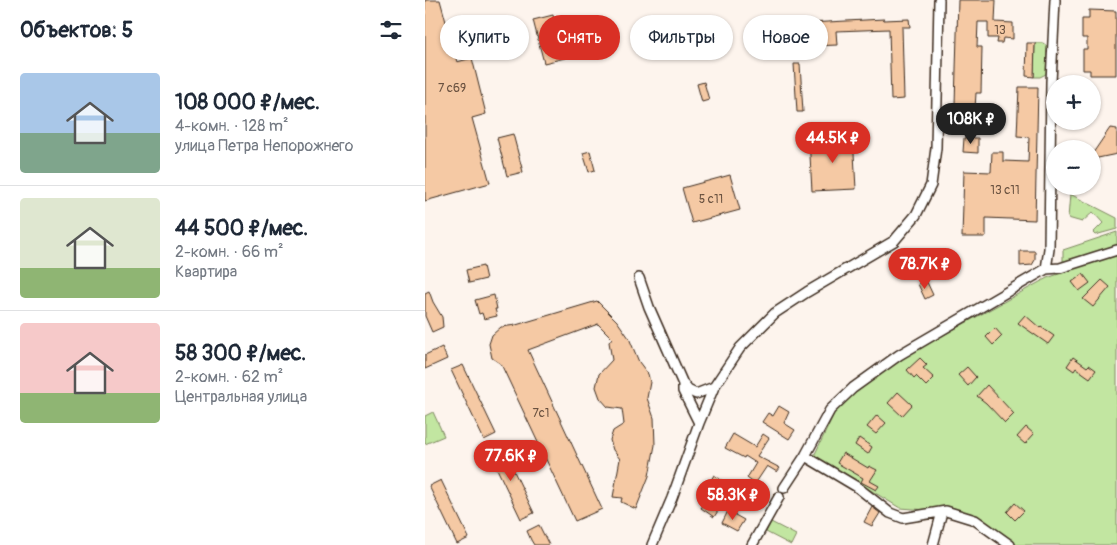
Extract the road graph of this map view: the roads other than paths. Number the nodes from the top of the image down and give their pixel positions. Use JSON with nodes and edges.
{"nodes":[{"id":1,"x":939,"y":0,"type":"edge"},
{"id":2,"x":1055,"y":0,"type":"edge"},
{"id":3,"x":1117,"y":250,"type":"edge"},
{"id":4,"x":1046,"y":269,"type":"junction"},
{"id":5,"x":639,"y":278,"type":"dead end"},
{"id":6,"x":683,"y":384,"type":"junction"},
{"id":7,"x":714,"y":387,"type":"junction"},
{"id":8,"x":699,"y":423,"type":"junction"},
{"id":9,"x":805,"y":456,"type":"junction"},
{"id":10,"x":784,"y":488,"type":"dead end"},
{"id":11,"x":779,"y":497,"type":"dead end"},
{"id":12,"x":942,"y":512,"type":"junction"},
{"id":13,"x":653,"y":545,"type":"edge"},
{"id":14,"x":752,"y":545,"type":"edge"},
{"id":15,"x":933,"y":545,"type":"edge"},
{"id":16,"x":1010,"y":545,"type":"edge"}],
"edges":[{"from":1,"to":7,"type":"street"},
{"from":2,"to":4,"type":"street"},
{"from":3,"to":4,"type":"street"},
{"from":4,"to":9,"type":"street"},
{"from":5,"to":6,"type":"street"},
{"from":6,"to":7,"type":"street"},
{"from":6,"to":8,"type":"street"},
{"from":7,"to":8,"type":"street"},
{"from":8,"to":13,"type":"street"},
{"from":9,"to":10,"type":"street"},
{"from":9,"to":12,"type":"street"},
{"from":11,"to":14,"type":"street"},
{"from":12,"to":15,"type":"street"},
{"from":12,"to":16,"type":"street"}]}
